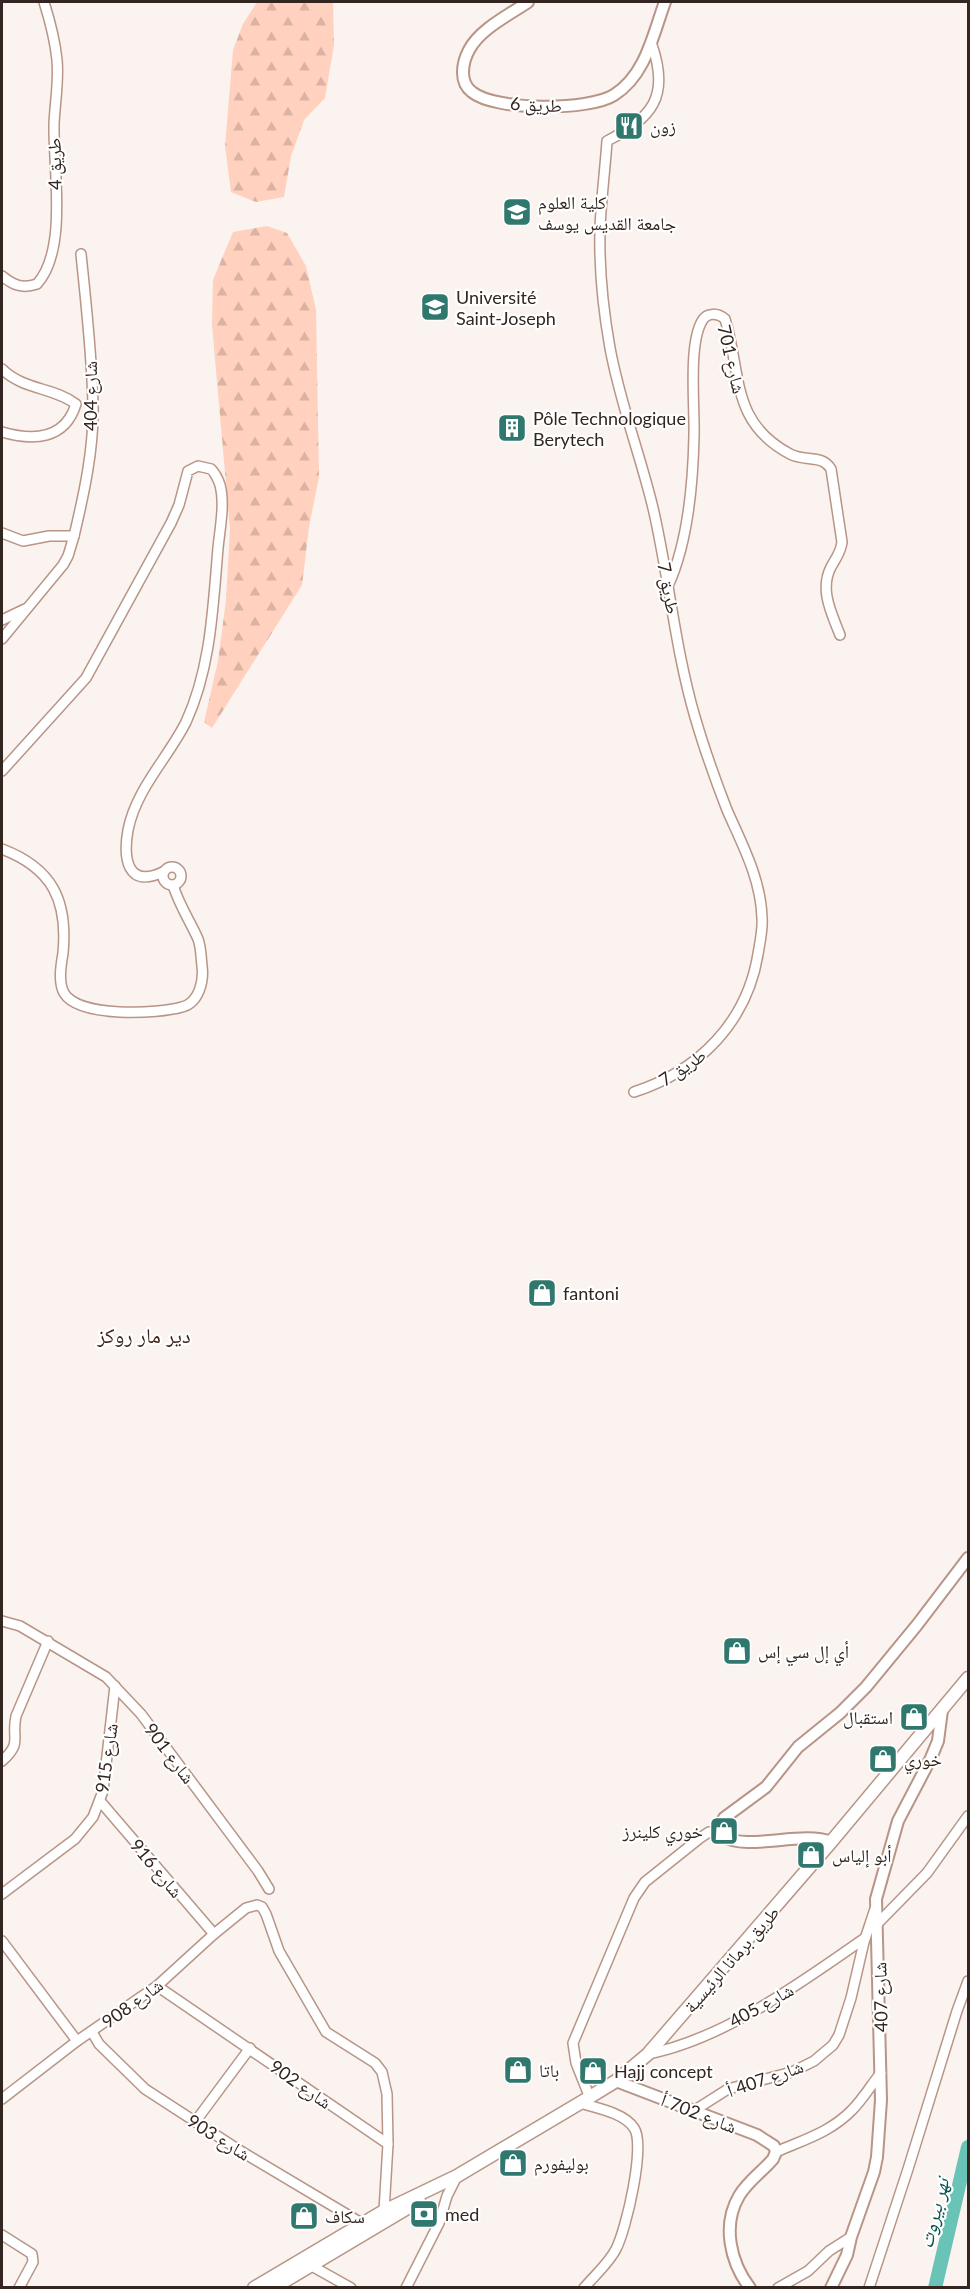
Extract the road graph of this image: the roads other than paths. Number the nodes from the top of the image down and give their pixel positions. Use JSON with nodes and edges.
{"nodes":[{"id":1,"x":44,"y":2,"type":"edge"},
{"id":2,"x":528,"y":2,"type":"edge"},
{"id":3,"x":665,"y":2,"type":"edge"},
{"id":4,"x":652,"y":45,"type":"junction"},
{"id":5,"x":81,"y":254,"type":"dead end"},
{"id":6,"x":2,"y":276,"type":"edge"},
{"id":7,"x":2,"y":369,"type":"edge"},
{"id":8,"x":2,"y":432,"type":"edge"},
{"id":9,"x":2,"y":533,"type":"edge"},
{"id":10,"x":74,"y":536,"type":"junction"},
{"id":11,"x":668,"y":586,"type":"junction"},
{"id":12,"x":27,"y":608,"type":"junction"},
{"id":13,"x":2,"y":620,"type":"edge"},
{"id":14,"x":840,"y":635,"type":"dead end"},
{"id":15,"x":2,"y":639,"type":"edge"},
{"id":16,"x":2,"y":771,"type":"edge"},
{"id":17,"x":2,"y":849,"type":"edge"},
{"id":18,"x":163,"y":873,"type":"junction"},
{"id":19,"x":173,"y":885,"type":"junction"},
{"id":20,"x":634,"y":1092,"type":"dead end"},
{"id":21,"x":969,"y":1558,"type":"edge"},
{"id":22,"x":2,"y":1621,"type":"edge"},
{"id":23,"x":48,"y":1641,"type":"junction"},
{"id":24,"x":969,"y":1678,"type":"edge"},
{"id":25,"x":115,"y":1686,"type":"junction"},
{"id":26,"x":942,"y":1710,"type":"junction"},
{"id":27,"x":2,"y":1761,"type":"edge"},
{"id":28,"x":100,"y":1801,"type":"junction"},
{"id":29,"x":969,"y":1816,"type":"edge"},
{"id":30,"x":721,"y":1832,"type":"junction"},
{"id":31,"x":831,"y":1842,"type":"junction"},
{"id":32,"x":269,"y":1889,"type":"dead end"},
{"id":33,"x":2,"y":1894,"type":"edge"},
{"id":34,"x":876,"y":1906,"type":"junction"},
{"id":35,"x":878,"y":1923,"type":"junction"},
{"id":36,"x":214,"y":1934,"type":"junction"},
{"id":37,"x":865,"y":1938,"type":"junction"},
{"id":38,"x":2,"y":1941,"type":"edge"},
{"id":39,"x":969,"y":1981,"type":"edge"},
{"id":40,"x":158,"y":1986,"type":"junction"},
{"id":41,"x":92,"y":2032,"type":"junction"},
{"id":42,"x":77,"y":2041,"type":"junction"},
{"id":43,"x":250,"y":2048,"type":"junction"},
{"id":44,"x":648,"y":2054,"type":"junction"},
{"id":45,"x":880,"y":2073,"type":"junction"},
{"id":46,"x":616,"y":2081,"type":"junction"},
{"id":47,"x":2,"y":2099,"type":"edge"},
{"id":48,"x":585,"y":2100,"type":"junction"},
{"id":49,"x":695,"y":2110,"type":"junction"},
{"id":50,"x":195,"y":2122,"type":"junction"},
{"id":51,"x":388,"y":2144,"type":"junction"},
{"id":52,"x":776,"y":2152,"type":"junction"},
{"id":53,"x":457,"y":2176,"type":"junction"},
{"id":54,"x":444,"y":2183,"type":"junction"},
{"id":55,"x":384,"y":2211,"type":"junction"},
{"id":56,"x":363,"y":2224,"type":"junction"},
{"id":57,"x":2,"y":2235,"type":"edge"},
{"id":58,"x":851,"y":2237,"type":"junction"},
{"id":59,"x":310,"y":2265,"type":"junction"},
{"id":60,"x":20,"y":2288,"type":"edge"},
{"id":61,"x":254,"y":2288,"type":"edge"},
{"id":62,"x":273,"y":2288,"type":"edge"},
{"id":63,"x":351,"y":2288,"type":"edge"},
{"id":64,"x":406,"y":2288,"type":"edge"},
{"id":65,"x":584,"y":2288,"type":"edge"},
{"id":66,"x":750,"y":2288,"type":"edge"},
{"id":67,"x":778,"y":2288,"type":"edge"},
{"id":68,"x":831,"y":2288,"type":"edge"},
{"id":69,"x":869,"y":2288,"type":"edge"}],
"edges":[{"from":1,"to":6,"type":"street","name":"طريق 4"},
{"from":2,"to":4,"type":"street","name":"طريق 6"},
{"from":3,"to":4,"type":"street","name":"طريق 6"},
{"from":4,"to":11,"type":"street","name":"طريق 7"},
{"from":5,"to":10,"type":"street","name":"شارع 404"},
{"from":7,"to":8,"type":"street"},
{"from":9,"to":10,"type":"street"},
{"from":10,"to":12,"type":"street"},
{"from":11,"to":14,"type":"street","name":"شارع 701"},
{"from":11,"to":20,"type":"street","name":"طريق 7"},
{"from":12,"to":13,"type":"street"},
{"from":12,"to":15,"type":"street"},
{"from":16,"to":18,"type":"street"},
{"from":17,"to":19,"type":"street"},
{"from":18,"to":19,"type":"street"},
{"from":18,"to":19,"type":"street"},
{"from":21,"to":30,"type":"street"},
{"from":22,"to":23,"type":"street","name":"شارع 901"},
{"from":23,"to":25,"type":"street","name":"شارع 901"},
{"from":23,"to":27,"type":"street"},
{"from":24,"to":26,"type":"main road","name":"طريق برمانا الرئيسية"},
{"from":25,"to":28,"type":"street","name":"شارع 915"},
{"from":25,"to":32,"type":"street","name":"شارع 901"},
{"from":26,"to":31,"type":"main road","name":"طريق برمانا الرئيسية"},
{"from":26,"to":34,"type":"street","name":"شارع 407"},
{"from":28,"to":33,"type":"street","name":"شارع 915"},
{"from":28,"to":36,"type":"street","name":"شارع 916"},
{"from":29,"to":35,"type":"street"},
{"from":30,"to":31,"type":"street"},
{"from":30,"to":48,"type":"street"},
{"from":31,"to":44,"type":"main road","name":"طريق برمانا الرئيسية"},
{"from":34,"to":35,"type":"street","name":"شارع 407"},
{"from":34,"to":37,"type":"street","name":"شارع 407 أ"},
{"from":35,"to":45,"type":"street","name":"شارع 407"},
{"from":36,"to":40,"type":"street","name":"شارع 908"},
{"from":36,"to":51,"type":"street","name":"شارع 908"},
{"from":37,"to":44,"type":"street","name":"شارع 405"},
{"from":37,"to":49,"type":"street","name":"شارع 407 أ"},
{"from":38,"to":42,"type":"street"},
{"from":39,"to":69,"type":"street"},
{"from":40,"to":41,"type":"street","name":"شارع 908"},
{"from":40,"to":43,"type":"street","name":"شارع 902"},
{"from":41,"to":42,"type":"street","name":"شارع 908"},
{"from":41,"to":50,"type":"street","name":"شارع 903"},
{"from":42,"to":47,"type":"street","name":"شارع 908"},
{"from":43,"to":50,"type":"street"},
{"from":43,"to":51,"type":"street","name":"شارع 902"},
{"from":44,"to":46,"type":"main road","name":"طريق برمانا الرئيسية"},
{"from":45,"to":52,"type":"street"},
{"from":45,"to":58,"type":"street","name":"شارع 407"},
{"from":46,"to":48,"type":"main road","name":"طريق برمانا الرئيسية"},
{"from":46,"to":49,"type":"street","name":"شارع 702 أ"},
{"from":48,"to":53,"type":"main road","name":"طريق برمانا الرئيسية"},
{"from":48,"to":65,"type":"street"},
{"from":49,"to":52,"type":"street","name":"شارع 702 أ"},
{"from":50,"to":56,"type":"street","name":"شارع 903"},
{"from":51,"to":55,"type":"street"},
{"from":52,"to":66,"type":"street"},
{"from":53,"to":54,"type":"main road","name":"طريق برمانا الرئيسية"},
{"from":53,"to":64,"type":"street"},
{"from":54,"to":55,"type":"main road"},
{"from":54,"to":59,"type":"main road"},
{"from":55,"to":56,"type":"main road"},
{"from":56,"to":61,"type":"main road"},
{"from":57,"to":60,"type":"street"},
{"from":58,"to":67,"type":"street"},
{"from":58,"to":68,"type":"street","name":"شارع 407"},
{"from":59,"to":62,"type":"main road"},
{"from":59,"to":63,"type":"street"}]}
